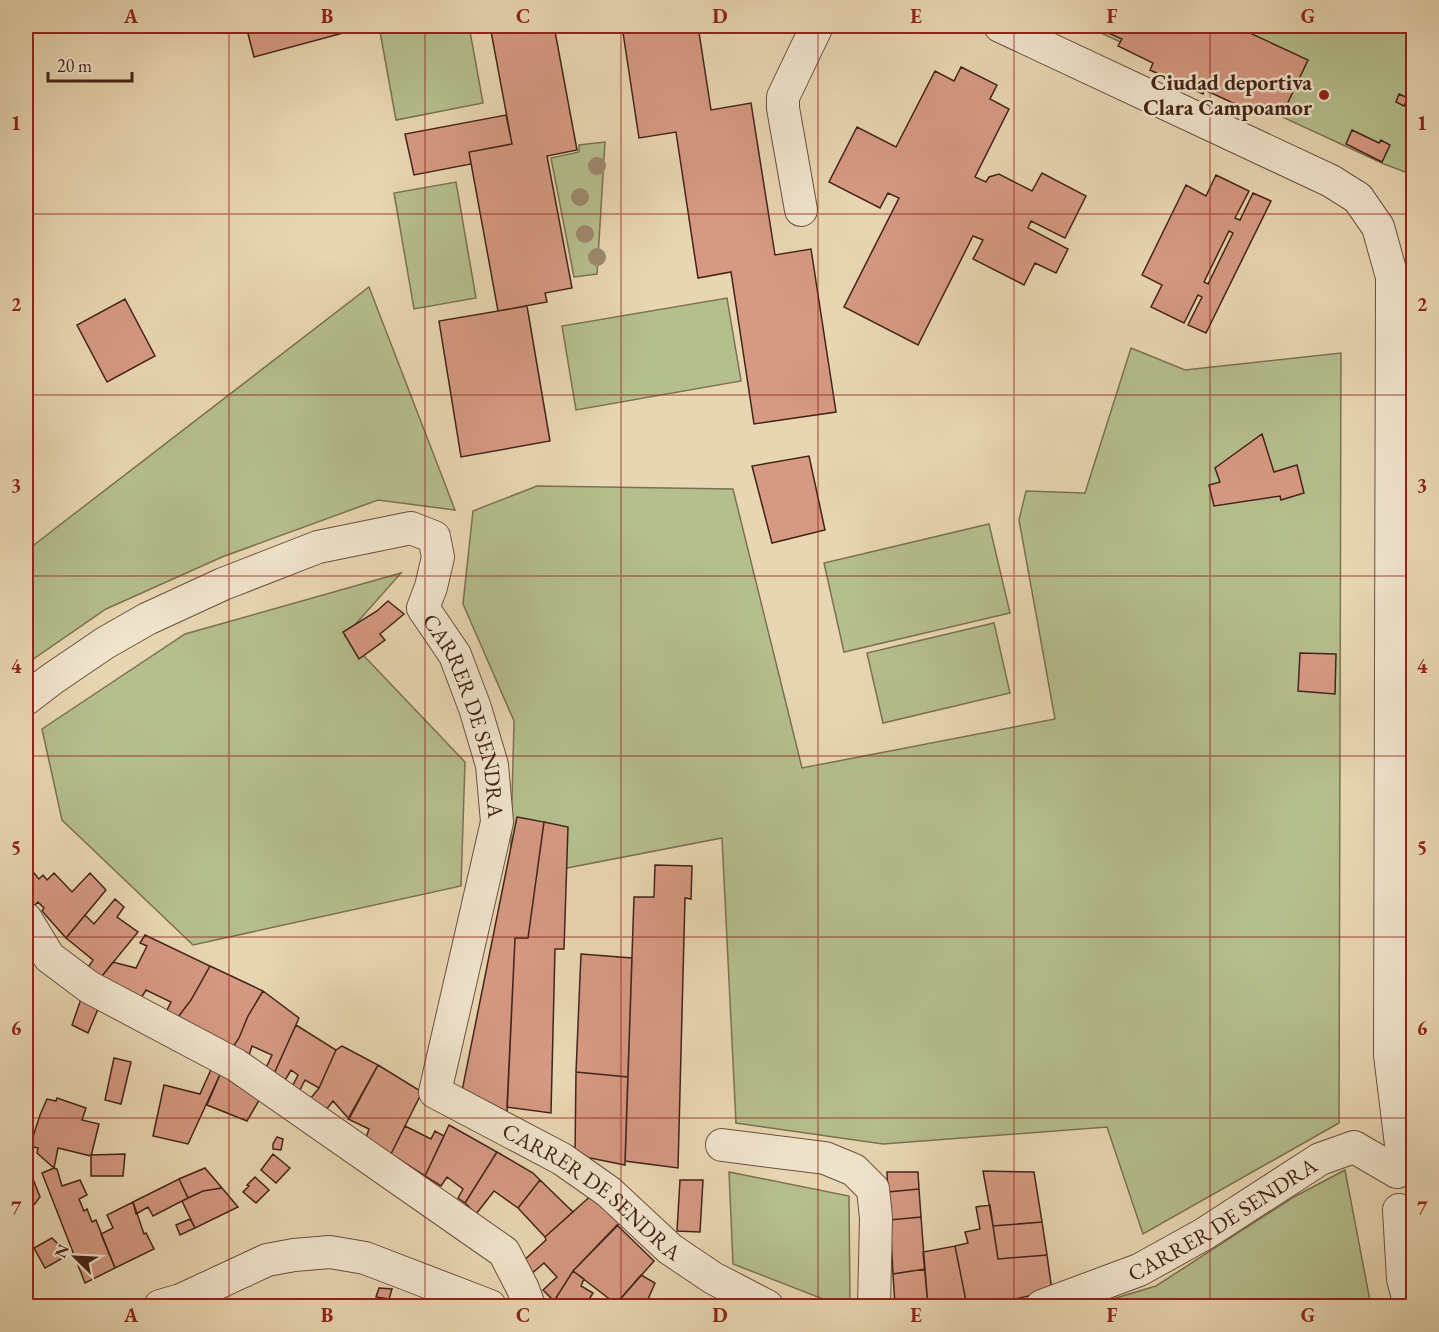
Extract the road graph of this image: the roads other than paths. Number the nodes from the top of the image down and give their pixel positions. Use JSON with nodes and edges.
{"nodes":[{"id":1,"x":817,"y":26,"type":"edge"},
{"id":2,"x":1000,"y":26,"type":"edge"},
{"id":3,"x":801,"y":210,"type":"dead end"},
{"id":4,"x":26,"y":699,"type":"edge"},
{"id":5,"x":26,"y":919,"type":"edge"},
{"id":6,"x":1390,"y":1055,"type":"junction"},
{"id":7,"x":1413,"y":1081,"type":"edge"},
{"id":8,"x":722,"y":1145,"type":"dead end"},
{"id":9,"x":1405,"y":1161,"type":"edge"},
{"id":10,"x":1406,"y":1219,"type":"edge"},
{"id":11,"x":160,"y":1306,"type":"edge"},
{"id":12,"x":490,"y":1306,"type":"edge"},
{"id":13,"x":529,"y":1306,"type":"edge"},
{"id":14,"x":767,"y":1306,"type":"edge"},
{"id":15,"x":874,"y":1306,"type":"edge"},
{"id":16,"x":1042,"y":1306,"type":"edge"},
{"id":17,"x":1410,"y":1306,"type":"edge"}],
"edges":[{"from":1,"to":3,"type":"street"},
{"from":2,"to":6,"type":"street"},
{"from":4,"to":14,"type":"street","name":"CARRER DE SENDRA"},
{"from":5,"to":13,"type":"street"},
{"from":6,"to":7,"type":"street"},
{"from":6,"to":9,"type":"street"},
{"from":8,"to":15,"type":"street"},
{"from":9,"to":10,"type":"street"},
{"from":9,"to":16,"type":"street","name":"CARRER DE SENDRA"},
{"from":10,"to":17,"type":"street"},
{"from":11,"to":12,"type":"street"}]}
